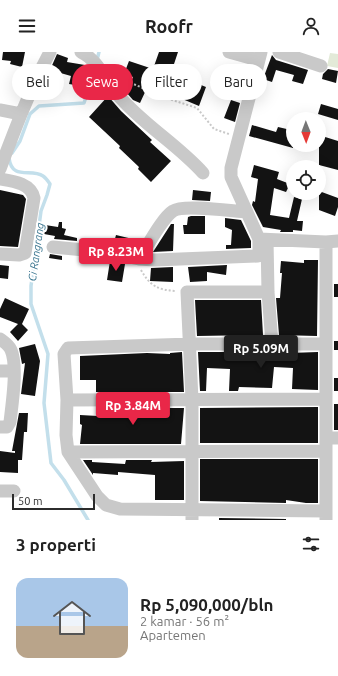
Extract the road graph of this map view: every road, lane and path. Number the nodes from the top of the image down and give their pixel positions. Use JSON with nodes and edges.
{"nodes":[{"id":1,"x":50,"y":52,"type":"edge"},
{"id":2,"x":81,"y":52,"type":"edge"},
{"id":3,"x":230,"y":52,"type":"edge"},
{"id":4,"x":279,"y":52,"type":"edge"},
{"id":5,"x":260,"y":56,"type":"edge"},
{"id":6,"x":321,"y":66,"type":"dead end"},
{"id":7,"x":133,"y":83,"type":"edge"},
{"id":8,"x":0,"y":110,"type":"edge"},
{"id":9,"x":21,"y":114,"type":"junction"},
{"id":10,"x":240,"y":138,"type":"junction"},
{"id":11,"x":0,"y":169,"type":"edge"},
{"id":12,"x":203,"y":173,"type":"dead end"},
{"id":13,"x":0,"y":179,"type":"edge"},
{"id":14,"x":246,"y":212,"type":"junction"},
{"id":15,"x":263,"y":240,"type":"junction"},
{"id":16,"x":332,"y":242,"type":"edge"},
{"id":17,"x":53,"y":247,"type":"dead end"},
{"id":18,"x":0,"y":254,"type":"edge"},
{"id":19,"x":139,"y":259,"type":"junction"},
{"id":20,"x":181,"y":292,"type":"dead end"},
{"id":21,"x":268,"y":292,"type":"junction"},
{"id":22,"x":0,"y":339,"type":"edge"},
{"id":23,"x":190,"y":344,"type":"junction"},
{"id":24,"x":272,"y":344,"type":"junction"},
{"id":25,"x":326,"y":344,"type":"junction"},
{"id":26,"x":0,"y":371,"type":"edge"},
{"id":27,"x":14,"y":371,"type":"junction"},
{"id":28,"x":67,"y":400,"type":"junction"},
{"id":29,"x":192,"y":400,"type":"junction"},
{"id":30,"x":326,"y":400,"type":"junction"},
{"id":31,"x":0,"y":427,"type":"edge"},
{"id":32,"x":332,"y":438,"type":"edge"},
{"id":33,"x":326,"y":451,"type":"junction"},
{"id":34,"x":68,"y":452,"type":"junction"},
{"id":35,"x":191,"y":453,"type":"junction"},
{"id":36,"x":0,"y":491,"type":"edge"},
{"id":37,"x":14,"y":491,"type":"dead end"},
{"id":38,"x":192,"y":515,"type":"edge"},
{"id":39,"x":326,"y":515,"type":"edge"}],
"edges":[{"from":1,"to":9,"type":"street"},
{"from":2,"to":12,"type":"street"},
{"from":3,"to":5,"type":"street"},
{"from":4,"to":6,"type":"street"},
{"from":5,"to":10,"type":"street"},
{"from":7,"to":10,"type":"path"},
{"from":8,"to":9,"type":"street"},
{"from":9,"to":11,"type":"street"},
{"from":10,"to":14,"type":"street"},
{"from":13,"to":18,"type":"street"},
{"from":14,"to":15,"type":"street"},
{"from":14,"to":19,"type":"street"},
{"from":15,"to":16,"type":"street"},
{"from":15,"to":19,"type":"street"},
{"from":15,"to":21,"type":"street"},
{"from":16,"to":25,"type":"street"},
{"from":17,"to":19,"type":"street"},
{"from":19,"to":20,"type":"path"},
{"from":21,"to":23,"type":"street"},
{"from":21,"to":24,"type":"street"},
{"from":22,"to":27,"type":"street"},
{"from":23,"to":24,"type":"street"},
{"from":23,"to":28,"type":"street"},
{"from":23,"to":29,"type":"street"},
{"from":24,"to":25,"type":"street"},
{"from":25,"to":30,"type":"street"},
{"from":26,"to":27,"type":"street"},
{"from":27,"to":31,"type":"street"},
{"from":28,"to":29,"type":"street"},
{"from":28,"to":34,"type":"street"},
{"from":29,"to":30,"type":"street"},
{"from":29,"to":35,"type":"street"},
{"from":30,"to":32,"type":"street"},
{"from":32,"to":33,"type":"street"},
{"from":33,"to":35,"type":"street"},
{"from":33,"to":39,"type":"street"},
{"from":34,"to":35,"type":"street"},
{"from":34,"to":38,"type":"street"},
{"from":35,"to":38,"type":"street"},
{"from":36,"to":37,"type":"street"},
{"from":38,"to":39,"type":"street"}]}
